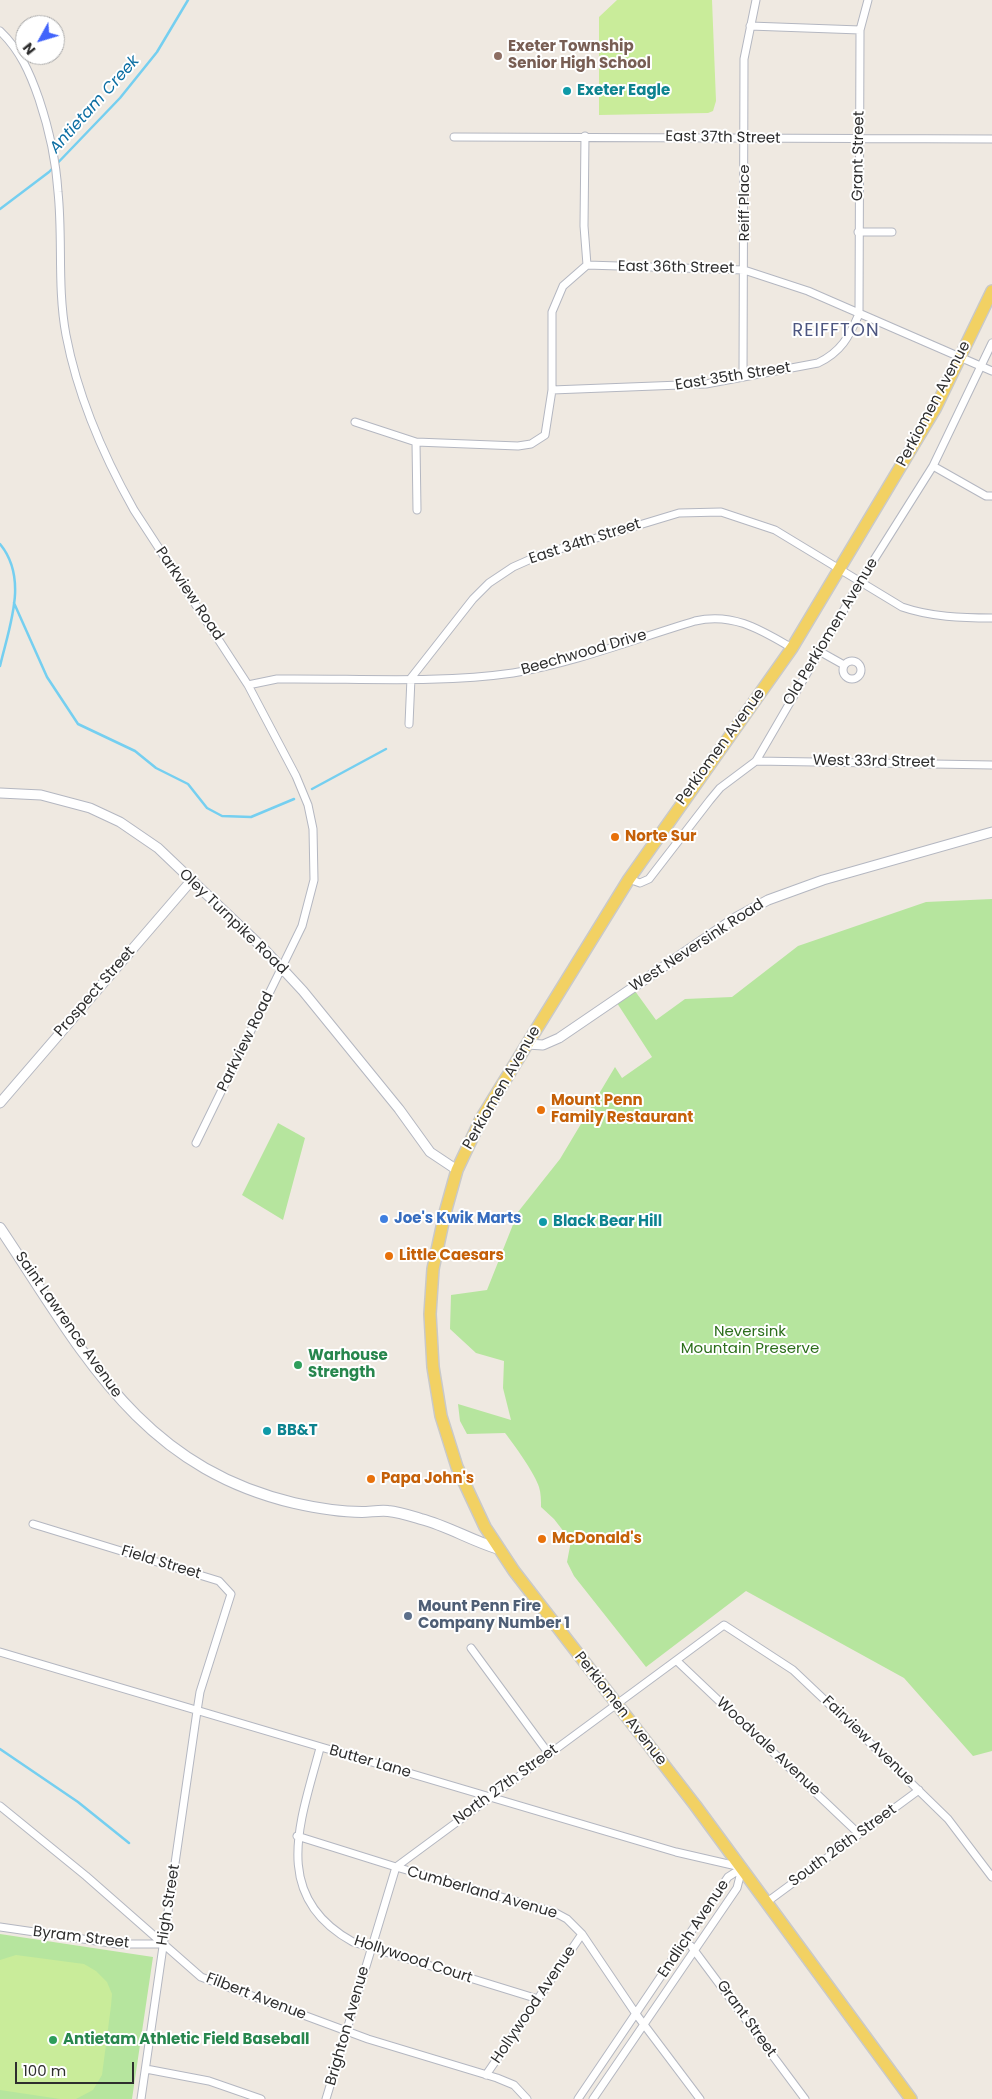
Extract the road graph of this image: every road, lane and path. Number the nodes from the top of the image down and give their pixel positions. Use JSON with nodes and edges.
{"nodes":[{"id":1,"x":756,"y":0,"type":"edge"},
{"id":2,"x":868,"y":0,"type":"edge"},
{"id":3,"x":750,"y":26,"type":"junction"},
{"id":4,"x":860,"y":30,"type":"junction"},
{"id":5,"x":0,"y":31,"type":"edge"},
{"id":6,"x":585,"y":136,"type":"junction"},
{"id":7,"x":454,"y":137,"type":"dead end"},
{"id":8,"x":744,"y":138,"type":"junction"},
{"id":9,"x":860,"y":139,"type":"junction"},
{"id":10,"x":992,"y":139,"type":"edge"},
{"id":11,"x":858,"y":232,"type":"junction"},
{"id":12,"x":892,"y":232,"type":"dead end"},
{"id":13,"x":587,"y":265,"type":"junction"},
{"id":14,"x":744,"y":270,"type":"junction"},
{"id":15,"x":992,"y":292,"type":"edge"},
{"id":16,"x":858,"y":314,"type":"junction"},
{"id":17,"x":992,"y":343,"type":"edge"},
{"id":18,"x":958,"y":357,"type":"junction"},
{"id":19,"x":981,"y":367,"type":"junction"},
{"id":20,"x":992,"y":371,"type":"edge"},
{"id":21,"x":743,"y":377,"type":"junction"},
{"id":22,"x":552,"y":390,"type":"junction"},
{"id":23,"x":355,"y":422,"type":"dead end"},
{"id":24,"x":416,"y":442,"type":"junction"},
{"id":25,"x":934,"y":466,"type":"junction"},
{"id":26,"x":992,"y":496,"type":"edge"},
{"id":27,"x":417,"y":510,"type":"dead end"},
{"id":28,"x":841,"y":570,"type":"junction"},
{"id":29,"x":860,"y":582,"type":"junction"},
{"id":30,"x":992,"y":618,"type":"edge"},
{"id":31,"x":792,"y":648,"type":"junction"},
{"id":32,"x":819,"y":651,"type":"junction"},
{"id":33,"x":844,"y":665,"type":"dead end"},
{"id":34,"x":411,"y":678,"type":"junction"},
{"id":35,"x":248,"y":685,"type":"junction"},
{"id":36,"x":409,"y":724,"type":"dead end"},
{"id":37,"x":756,"y":761,"type":"junction"},
{"id":38,"x":992,"y":765,"type":"edge"},
{"id":39,"x":1,"y":793,"type":"edge"},
{"id":40,"x":992,"y":832,"type":"edge"},
{"id":41,"x":629,"y":879,"type":"junction"},
{"id":42,"x":192,"y":881,"type":"junction"},
{"id":43,"x":282,"y":968,"type":"junction"},
{"id":44,"x":527,"y":1044,"type":"junction"},
{"id":45,"x":0,"y":1103,"type":"edge"},
{"id":46,"x":196,"y":1143,"type":"dead end"},
{"id":47,"x":457,"y":1170,"type":"junction"},
{"id":48,"x":0,"y":1228,"type":"edge"},
{"id":49,"x":33,"y":1524,"type":"dead end"},
{"id":50,"x":499,"y":1548,"type":"junction"},
{"id":51,"x":724,"y":1625,"type":"joint"},
{"id":52,"x":214,"y":1646,"type":"joint"},
{"id":53,"x":471,"y":1648,"type":"dead end"},
{"id":54,"x":0,"y":1652,"type":"edge"},
{"id":55,"x":677,"y":1661,"type":"junction"},
{"id":56,"x":617,"y":1705,"type":"junction"},
{"id":57,"x":197,"y":1710,"type":"junction"},
{"id":58,"x":320,"y":1748,"type":"junction"},
{"id":59,"x":549,"y":1754,"type":"junction"},
{"id":60,"x":919,"y":1790,"type":"junction"},
{"id":61,"x":490,"y":1796,"type":"junction"},
{"id":62,"x":0,"y":1806,"type":"edge"},
{"id":63,"x":859,"y":1834,"type":"junction"},
{"id":64,"x":297,"y":1836,"type":"junction"},
{"id":65,"x":396,"y":1867,"type":"junction"},
{"id":66,"x":742,"y":1868,"type":"junction"},
{"id":67,"x":992,"y":1877,"type":"edge"},
{"id":68,"x":767,"y":1902,"type":"junction"},
{"id":69,"x":0,"y":1927,"type":"edge"},
{"id":70,"x":582,"y":1934,"type":"junction"},
{"id":71,"x":686,"y":1940,"type":"junction"},
{"id":72,"x":163,"y":1944,"type":"junction"},
{"id":73,"x":371,"y":1948,"type":"junction"},
{"id":74,"x":694,"y":1949,"type":"junction"},
{"id":75,"x":538,"y":1999,"type":"junction"},
{"id":76,"x":636,"y":2014,"type":"junction"},
{"id":77,"x":644,"y":2024,"type":"junction"},
{"id":78,"x":346,"y":2031,"type":"junction"},
{"id":79,"x":146,"y":2070,"type":"junction"},
{"id":80,"x":486,"y":2075,"type":"junction"},
{"id":81,"x":580,"y":2096,"type":"edge"},
{"id":82,"x":141,"y":2099,"type":"edge"},
{"id":83,"x":261,"y":2099,"type":"edge"},
{"id":84,"x":326,"y":2099,"type":"edge"},
{"id":85,"x":527,"y":2099,"type":"edge"},
{"id":86,"x":592,"y":2099,"type":"edge"},
{"id":87,"x":700,"y":2099,"type":"edge"},
{"id":88,"x":805,"y":2099,"type":"edge"},
{"id":89,"x":911,"y":2099,"type":"edge"}],
"edges":[{"from":1,"to":3,"type":"street","name":"Reiff Place"},
{"from":2,"to":4,"type":"street","name":"Grant Street"},
{"from":3,"to":4,"type":"street"},
{"from":3,"to":8,"type":"street","name":"Reiff Place"},
{"from":4,"to":9,"type":"street","name":"Grant Street"},
{"from":5,"to":35,"type":"street","name":"Parkview Road"},
{"from":6,"to":7,"type":"street","name":"East 37th Street"},
{"from":6,"to":8,"type":"street","name":"East 37th Street"},
{"from":6,"to":13,"type":"street"},
{"from":8,"to":9,"type":"street","name":"East 37th Street"},
{"from":8,"to":14,"type":"street","name":"Reiff Place"},
{"from":9,"to":10,"type":"street","name":"East 37th Street"},
{"from":9,"to":11,"type":"street","name":"Grant Street"},
{"from":11,"to":12,"type":"street"},
{"from":11,"to":16,"type":"street","name":"Grant Street"},
{"from":13,"to":14,"type":"street","name":"East 36th Street"},
{"from":13,"to":22,"type":"street"},
{"from":14,"to":16,"type":"street","name":"East 36th Street"},
{"from":14,"to":21,"type":"street","name":"Reiff Place"},
{"from":15,"to":18,"type":"main road","name":"Perkiomen Avenue"},
{"from":16,"to":18,"type":"street","name":"East 36th Street"},
{"from":16,"to":21,"type":"street","name":"East 35th Street"},
{"from":17,"to":19,"type":"street","name":"Old Perkiomen Avenue"},
{"from":18,"to":19,"type":"street","name":"East 36th Street"},
{"from":18,"to":28,"type":"main road","name":"Perkiomen Avenue"},
{"from":19,"to":20,"type":"street","name":"East 36th Street"},
{"from":19,"to":25,"type":"street","name":"Old Perkiomen Avenue"},
{"from":21,"to":22,"type":"street","name":"East 35th Street"},
{"from":22,"to":24,"type":"street"},
{"from":23,"to":24,"type":"street"},
{"from":24,"to":27,"type":"street"},
{"from":25,"to":26,"type":"street"},
{"from":25,"to":29,"type":"street","name":"Old Perkiomen Avenue"},
{"from":28,"to":29,"type":"street","name":"East 34th Street"},
{"from":28,"to":31,"type":"main road","name":"Perkiomen Avenue"},
{"from":28,"to":34,"type":"street","name":"East 34th Street"},
{"from":29,"to":30,"type":"street","name":"East 34th Street"},
{"from":29,"to":32,"type":"street","name":"Old Perkiomen Avenue"},
{"from":31,"to":34,"type":"street","name":"Beechwood Drive"},
{"from":31,"to":41,"type":"main road","name":"Perkiomen Avenue"},
{"from":32,"to":33,"type":"street"},
{"from":32,"to":37,"type":"street","name":"Old Perkiomen Avenue"},
{"from":34,"to":35,"type":"street","name":"Beechwood Drive"},
{"from":34,"to":36,"type":"street"},
{"from":35,"to":43,"type":"street","name":"Parkview Road"},
{"from":37,"to":38,"type":"street","name":"West 33rd Street"},
{"from":37,"to":41,"type":"street","name":"Old Perkiomen Avenue"},
{"from":39,"to":42,"type":"street","name":"Oley Turnpike Road"},
{"from":40,"to":44,"type":"street","name":"West Neversink Road"},
{"from":41,"to":44,"type":"main road","name":"Perkiomen Avenue"},
{"from":42,"to":43,"type":"street","name":"Oley Turnpike Road"},
{"from":42,"to":45,"type":"street","name":"Prospect Street"},
{"from":43,"to":46,"type":"street","name":"Parkview Road"},
{"from":43,"to":47,"type":"street","name":"Oley Turnpike Road"},
{"from":44,"to":47,"type":"main road","name":"Perkiomen Avenue"},
{"from":47,"to":50,"type":"main road","name":"Perkiomen Avenue"},
{"from":48,"to":50,"type":"main road","name":"Saint Lawrence Avenue"},
{"from":49,"to":52,"type":"street","name":"Field Street"},
{"from":50,"to":56,"type":"main road","name":"Perkiomen Avenue"},
{"from":51,"to":55,"type":"street","name":"North 27th Street"},
{"from":51,"to":60,"type":"street","name":"Fairview Avenue"},
{"from":52,"to":57,"type":"street","name":"High Street"},
{"from":53,"to":59,"type":"street"},
{"from":54,"to":57,"type":"street","name":"Butter Lane"},
{"from":55,"to":56,"type":"street","name":"North 27th Street"},
{"from":55,"to":63,"type":"street","name":"Woodvale Avenue"},
{"from":56,"to":59,"type":"street","name":"North 27th Street"},
{"from":56,"to":66,"type":"main road","name":"Perkiomen Avenue"},
{"from":57,"to":58,"type":"street","name":"Butter Lane"},
{"from":57,"to":72,"type":"street","name":"High Street"},
{"from":58,"to":61,"type":"street","name":"Butter Lane"},
{"from":58,"to":64,"type":"street","name":"Hollywood Court"},
{"from":59,"to":61,"type":"street","name":"North 27th Street"},
{"from":60,"to":63,"type":"street","name":"South 26th Street"},
{"from":60,"to":67,"type":"street","name":"Fairview Avenue"},
{"from":61,"to":65,"type":"street","name":"North 27th Street"},
{"from":61,"to":66,"type":"street","name":"Butter Lane"},
{"from":62,"to":72,"type":"street","name":"Filbert Avenue"},
{"from":63,"to":68,"type":"street","name":"South 26th Street"},
{"from":64,"to":65,"type":"street","name":"Cumberland Avenue"},
{"from":64,"to":73,"type":"street","name":"Hollywood Court"},
{"from":65,"to":70,"type":"street","name":"Cumberland Avenue"},
{"from":65,"to":73,"type":"street","name":"Brighton Avenue"},
{"from":66,"to":68,"type":"main road","name":"Perkiomen Avenue"},
{"from":66,"to":71,"type":"street","name":"Endlich Avenue"},
{"from":66,"to":74,"type":"street","name":"Endlich Avenue"},
{"from":68,"to":89,"type":"main road","name":"Perkiomen Avenue"},
{"from":69,"to":72,"type":"street","name":"Byram Street"},
{"from":70,"to":75,"type":"street","name":"Hollywood Avenue"},
{"from":70,"to":76,"type":"street","name":"Cumberland Avenue"},
{"from":71,"to":74,"type":"street","name":"Grant Street"},
{"from":71,"to":76,"type":"street","name":"Endlich Avenue"},
{"from":72,"to":78,"type":"street","name":"Filbert Avenue"},
{"from":72,"to":79,"type":"street","name":"High Street"},
{"from":73,"to":75,"type":"street","name":"Hollywood Court"},
{"from":73,"to":78,"type":"street","name":"Brighton Avenue"},
{"from":74,"to":77,"type":"street","name":"Endlich Avenue"},
{"from":74,"to":88,"type":"street","name":"Grant Street"},
{"from":75,"to":80,"type":"street","name":"Hollywood Avenue"},
{"from":76,"to":77,"type":"street","name":"Cumberland Avenue"},
{"from":76,"to":81,"type":"street","name":"Endlich Avenue"},
{"from":77,"to":86,"type":"street","name":"Endlich Avenue"},
{"from":77,"to":87,"type":"street","name":"Cumberland Avenue"},
{"from":78,"to":80,"type":"street","name":"Filbert Avenue"},
{"from":78,"to":84,"type":"street","name":"Brighton Avenue"},
{"from":79,"to":82,"type":"street","name":"High Street"},
{"from":79,"to":83,"type":"street"},
{"from":80,"to":85,"type":"street","name":"Filbert Avenue"},
{"from":81,"to":86,"type":"street"}]}
